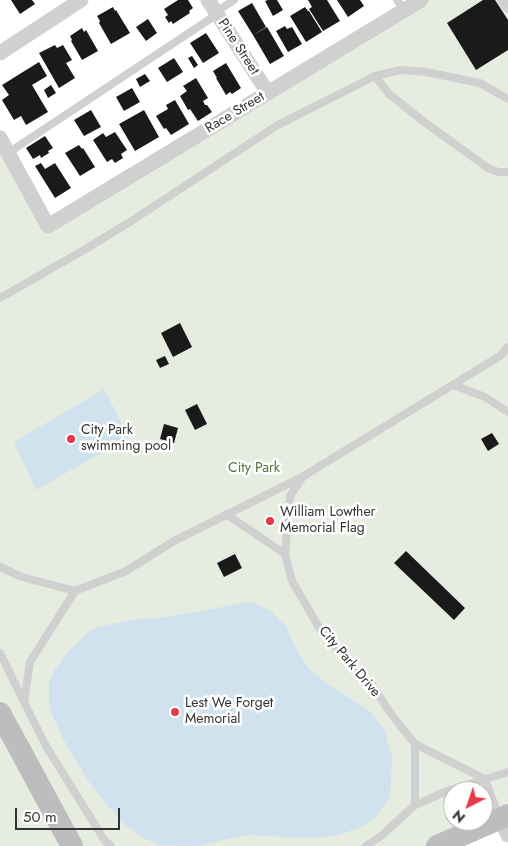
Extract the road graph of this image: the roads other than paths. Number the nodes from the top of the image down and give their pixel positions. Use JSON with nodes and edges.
{"nodes":[{"id":1,"x":81,"y":0,"type":"edge"},
{"id":2,"x":234,"y":0,"type":"edge"},
{"id":3,"x":421,"y":0,"type":"edge"},
{"id":4,"x":505,"y":0,"type":"edge"},
{"id":5,"x":401,"y":5,"type":"edge"},
{"id":6,"x":508,"y":5,"type":"edge"},
{"id":7,"x":212,"y":6,"type":"edge"},
{"id":8,"x":0,"y":53,"type":"edge"},
{"id":9,"x":375,"y":76,"type":"junction"},
{"id":10,"x":268,"y":93,"type":"junction"},
{"id":11,"x":508,"y":100,"type":"edge"},
{"id":12,"x":0,"y":138,"type":"edge"},
{"id":13,"x":8,"y":153,"type":"junction"},
{"id":14,"x":508,"y":172,"type":"edge"},
{"id":15,"x":0,"y":298,"type":"edge"},
{"id":16,"x":508,"y":347,"type":"edge"},
{"id":17,"x":453,"y":385,"type":"junction"},
{"id":18,"x":508,"y":412,"type":"edge"},
{"id":19,"x":302,"y":477,"type":"junction"},
{"id":20,"x":226,"y":514,"type":"junction"},
{"id":21,"x":285,"y":554,"type":"junction"},
{"id":22,"x":0,"y":567,"type":"edge"},
{"id":23,"x":75,"y":591,"type":"junction"},
{"id":24,"x":0,"y":652,"type":"edge"},
{"id":25,"x":24,"y":702,"type":"junction"},
{"id":26,"x":0,"y":713,"type":"edge"},
{"id":27,"x":415,"y":744,"type":"junction"},
{"id":28,"x":508,"y":772,"type":"edge"},
{"id":29,"x":485,"y":779,"type":"junction"},
{"id":30,"x":415,"y":805,"type":"junction"},
{"id":31,"x":505,"y":823,"type":"edge"},
{"id":32,"x":72,"y":846,"type":"edge"},
{"id":33,"x":111,"y":846,"type":"edge"},
{"id":34,"x":366,"y":846,"type":"edge"},
{"id":35,"x":437,"y":846,"type":"edge"}],
"edges":[{"from":1,"to":8,"type":"street"},
{"from":2,"to":7,"type":"lane"},
{"from":3,"to":5,"type":"street","name":"Race Street"},
{"from":4,"to":6,"type":"street"},
{"from":5,"to":10,"type":"street","name":"Race Street"},
{"from":7,"to":10,"type":"street","name":"Pine Street"},
{"from":7,"to":13,"type":"lane"},
{"from":9,"to":11,"type":"lane"},
{"from":9,"to":14,"type":"lane"},
{"from":9,"to":15,"type":"lane"},
{"from":10,"to":13,"type":"street","name":"Race Street"},
{"from":12,"to":13,"type":"street"},
{"from":16,"to":17,"type":"lane"},
{"from":17,"to":18,"type":"lane"},
{"from":17,"to":19,"type":"lane"},
{"from":19,"to":20,"type":"lane"},
{"from":19,"to":21,"type":"lane","name":"City Park Drive"},
{"from":20,"to":21,"type":"lane"},
{"from":20,"to":23,"type":"lane"},
{"from":21,"to":27,"type":"lane","name":"City Park Drive"},
{"from":22,"to":23,"type":"lane"},
{"from":23,"to":25,"type":"lane"},
{"from":24,"to":25,"type":"lane"},
{"from":25,"to":33,"type":"lane"},
{"from":26,"to":32,"type":"street"},
{"from":27,"to":29,"type":"lane","name":"City Park Drive"},
{"from":27,"to":30,"type":"lane"},
{"from":28,"to":29,"type":"lane"},
{"from":29,"to":30,"type":"lane"},
{"from":29,"to":31,"type":"lane"},
{"from":30,"to":34,"type":"lane"},
{"from":31,"to":35,"type":"street"}]}
